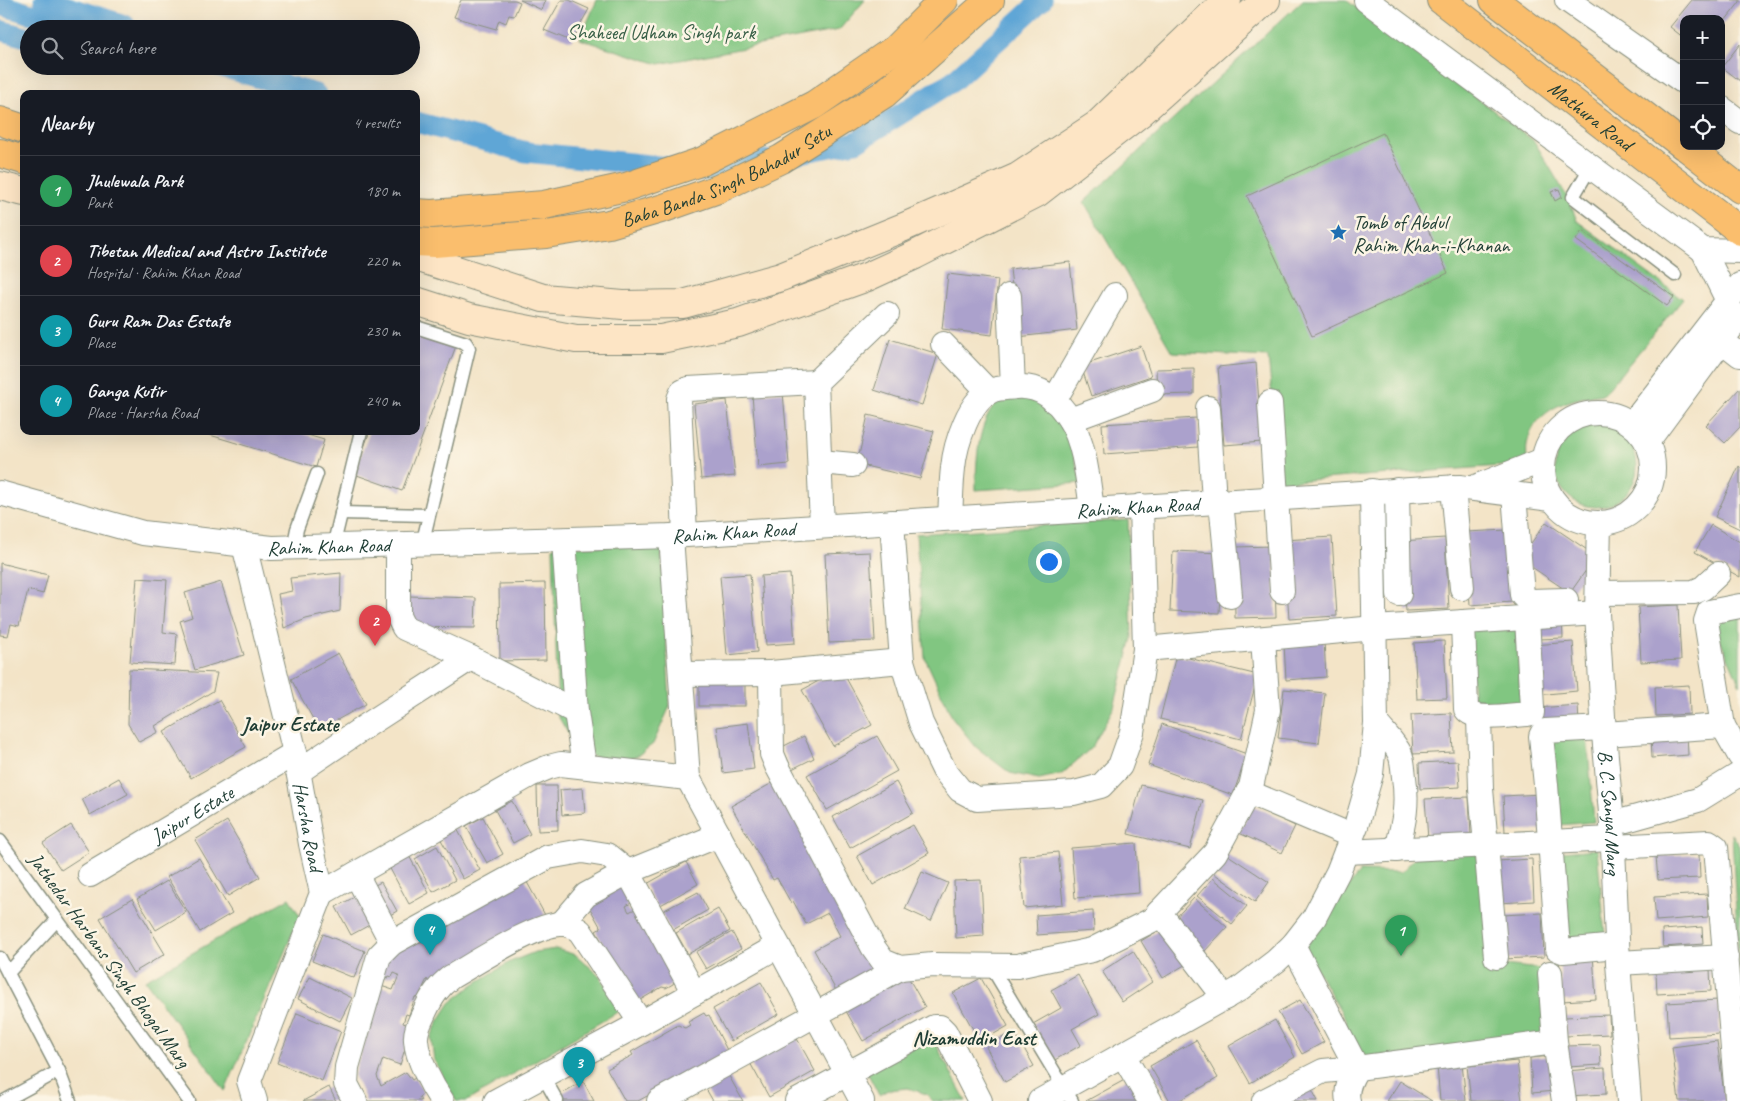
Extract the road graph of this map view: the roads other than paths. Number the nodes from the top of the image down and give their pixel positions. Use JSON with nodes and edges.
{"nodes":[{"id":1,"x":944,"y":0,"type":"edge"},
{"id":2,"x":990,"y":0,"type":"edge"},
{"id":3,"x":1226,"y":0,"type":"edge"},
{"id":4,"x":1266,"y":0,"type":"edge"},
{"id":5,"x":1366,"y":0,"type":"edge"},
{"id":6,"x":1441,"y":0,"type":"edge"},
{"id":7,"x":1494,"y":0,"type":"edge"},
{"id":8,"x":1567,"y":0,"type":"edge"},
{"id":9,"x":1680,"y":79,"type":"edge"},
{"id":10,"x":1725,"y":111,"type":"edge"},
{"id":11,"x":0,"y":121,"type":"edge"},
{"id":12,"x":1740,"y":122,"type":"edge"},
{"id":13,"x":20,"y":128,"type":"edge"},
{"id":14,"x":0,"y":131,"type":"edge"},
{"id":15,"x":20,"y":137,"type":"edge"},
{"id":16,"x":1680,"y":143,"type":"edge"},
{"id":17,"x":1689,"y":150,"type":"edge"},
{"id":18,"x":0,"y":153,"type":"edge"},
{"id":19,"x":20,"y":159,"type":"edge"},
{"id":20,"x":1591,"y":166,"type":"junction"},
{"id":21,"x":0,"y":186,"type":"edge"},
{"id":22,"x":1740,"y":189,"type":"edge"},
{"id":23,"x":20,"y":191,"type":"edge"},
{"id":24,"x":420,"y":213,"type":"edge"},
{"id":25,"x":1740,"y":231,"type":"edge"},
{"id":26,"x":420,"y":242,"type":"edge"},
{"id":27,"x":1703,"y":250,"type":"junction"},
{"id":28,"x":1740,"y":251,"type":"edge"},
{"id":29,"x":420,"y":258,"type":"edge"},
{"id":30,"x":1675,"y":275,"type":"dead end"},
{"id":31,"x":1115,"y":295,"type":"dead end"},
{"id":32,"x":1008,"y":296,"type":"dead end"},
{"id":33,"x":420,"y":302,"type":"edge"},
{"id":34,"x":887,"y":314,"type":"dead end"},
{"id":35,"x":1730,"y":317,"type":"edge"},
{"id":36,"x":420,"y":328,"type":"edge"},
{"id":37,"x":943,"y":344,"type":"dead end"},
{"id":38,"x":1740,"y":355,"type":"edge"},
{"id":39,"x":816,"y":382,"type":"junction"},
{"id":40,"x":1013,"y":387,"type":"junction"},
{"id":41,"x":989,"y":392,"type":"junction"},
{"id":42,"x":1148,"y":397,"type":"dead end"},
{"id":43,"x":1054,"y":400,"type":"junction"},
{"id":44,"x":1270,"y":402,"type":"dead end"},
{"id":45,"x":1208,"y":408,"type":"dead end"},
{"id":46,"x":1632,"y":424,"type":"junction"},
{"id":47,"x":1072,"y":425,"type":"junction"},
{"id":48,"x":360,"y":435,"type":"edge"},
{"id":49,"x":1647,"y":442,"type":"junction"},
{"id":50,"x":1194,"y":451,"type":"dead end"},
{"id":51,"x":1543,"y":460,"type":"junction"},
{"id":52,"x":820,"y":462,"type":"junction"},
{"id":53,"x":853,"y":465,"type":"dead end"},
{"id":54,"x":316,"y":474,"type":"dead end"},
{"id":55,"x":1462,"y":488,"type":"junction"},
{"id":56,"x":1397,"y":490,"type":"junction"},
{"id":57,"x":1372,"y":491,"type":"junction"},
{"id":58,"x":0,"y":493,"type":"edge"},
{"id":59,"x":1514,"y":494,"type":"junction"},
{"id":60,"x":1275,"y":498,"type":"junction"},
{"id":61,"x":1551,"y":499,"type":"junction"},
{"id":62,"x":1211,"y":501,"type":"junction"},
{"id":63,"x":1141,"y":506,"type":"junction"},
{"id":64,"x":1092,"y":509,"type":"junction"},
{"id":65,"x":341,"y":513,"type":"junction"},
{"id":66,"x":428,"y":515,"type":"junction"},
{"id":67,"x":950,"y":518,"type":"junction"},
{"id":68,"x":892,"y":522,"type":"junction"},
{"id":69,"x":1599,"y":524,"type":"junction"},
{"id":70,"x":822,"y":526,"type":"junction"},
{"id":71,"x":678,"y":535,"type":"junction"},
{"id":72,"x":564,"y":540,"type":"junction"},
{"id":73,"x":244,"y":545,"type":"junction"},
{"id":74,"x":422,"y":545,"type":"junction"},
{"id":75,"x":398,"y":546,"type":"junction"},
{"id":76,"x":333,"y":547,"type":"junction"},
{"id":77,"x":293,"y":548,"type":"junction"},
{"id":78,"x":1718,"y":574,"type":"dead end"},
{"id":79,"x":1374,"y":576,"type":"junction"},
{"id":80,"x":1462,"y":588,"type":"dead end"},
{"id":81,"x":1282,"y":591,"type":"dead end"},
{"id":82,"x":1230,"y":596,"type":"dead end"},
{"id":83,"x":1598,"y":602,"type":"junction"},
{"id":84,"x":1740,"y":606,"type":"edge"},
{"id":85,"x":1527,"y":618,"type":"junction"},
{"id":86,"x":1463,"y":622,"type":"junction"},
{"id":87,"x":1375,"y":628,"type":"junction"},
{"id":88,"x":1263,"y":639,"type":"junction"},
{"id":89,"x":1145,"y":649,"type":"junction"},
{"id":90,"x":471,"y":658,"type":"junction"},
{"id":91,"x":902,"y":661,"type":"junction"},
{"id":92,"x":771,"y":673,"type":"junction"},
{"id":93,"x":681,"y":674,"type":"junction"},
{"id":94,"x":576,"y":712,"type":"junction"},
{"id":95,"x":1478,"y":717,"type":"junction"},
{"id":96,"x":1376,"y":723,"type":"junction"},
{"id":97,"x":1723,"y":726,"type":"junction"},
{"id":98,"x":1604,"y":731,"type":"junction"},
{"id":99,"x":1740,"y":756,"type":"edge"},
{"id":100,"x":296,"y":762,"type":"junction"},
{"id":101,"x":584,"y":765,"type":"junction"},
{"id":102,"x":1740,"y":774,"type":"edge"},
{"id":103,"x":688,"y":778,"type":"junction"},
{"id":104,"x":1248,"y":792,"type":"junction"},
{"id":105,"x":719,"y":835,"type":"junction"},
{"id":106,"x":1612,"y":837,"type":"junction"},
{"id":107,"x":0,"y":840,"type":"edge"},
{"id":108,"x":1550,"y":842,"type":"junction"},
{"id":109,"x":1349,"y":844,"type":"junction"},
{"id":110,"x":1485,"y":846,"type":"junction"},
{"id":111,"x":1397,"y":850,"type":"junction"},
{"id":112,"x":628,"y":872,"type":"junction"},
{"id":113,"x":356,"y":874,"type":"junction"},
{"id":114,"x":90,"y":875,"type":"dead end"},
{"id":115,"x":322,"y":893,"type":"junction"},
{"id":116,"x":1159,"y":912,"type":"junction"},
{"id":117,"x":57,"y":920,"type":"junction"},
{"id":118,"x":562,"y":924,"type":"junction"},
{"id":119,"x":392,"y":943,"type":"junction"},
{"id":120,"x":1293,"y":945,"type":"junction"},
{"id":121,"x":778,"y":946,"type":"junction"},
{"id":122,"x":1618,"y":954,"type":"junction"},
{"id":123,"x":1496,"y":957,"type":"dead end"},
{"id":124,"x":1726,"y":957,"type":"junction"},
{"id":125,"x":0,"y":958,"type":"edge"},
{"id":126,"x":990,"y":965,"type":"junction"},
{"id":127,"x":900,"y":968,"type":"junction"},
{"id":128,"x":8,"y":973,"type":"junction"},
{"id":129,"x":1550,"y":973,"type":"dead end"},
{"id":130,"x":694,"y":993,"type":"junction"},
{"id":131,"x":1225,"y":998,"type":"junction"},
{"id":132,"x":815,"y":1014,"type":"junction"},
{"id":133,"x":640,"y":1023,"type":"junction"},
{"id":134,"x":1555,"y":1042,"type":"junction"},
{"id":135,"x":1123,"y":1056,"type":"junction"},
{"id":136,"x":1357,"y":1068,"type":"junction"},
{"id":137,"x":59,"y":1071,"type":"junction"},
{"id":138,"x":847,"y":1073,"type":"junction"},
{"id":139,"x":543,"y":1076,"type":"junction"},
{"id":140,"x":692,"y":1093,"type":"edge"},
{"id":141,"x":1068,"y":1094,"type":"edge"},
{"id":142,"x":1737,"y":1097,"type":"dead end"},
{"id":143,"x":4,"y":1101,"type":"edge"},
{"id":144,"x":70,"y":1101,"type":"edge"},
{"id":145,"x":190,"y":1101,"type":"edge"},
{"id":146,"x":255,"y":1101,"type":"edge"},
{"id":147,"x":355,"y":1101,"type":"edge"},
{"id":148,"x":442,"y":1101,"type":"edge"},
{"id":149,"x":496,"y":1101,"type":"edge"},
{"id":150,"x":557,"y":1101,"type":"edge"},
{"id":151,"x":659,"y":1101,"type":"edge"},
{"id":152,"x":797,"y":1101,"type":"edge"},
{"id":153,"x":862,"y":1101,"type":"edge"},
{"id":154,"x":980,"y":1101,"type":"edge"},
{"id":155,"x":1040,"y":1101,"type":"edge"},
{"id":156,"x":1150,"y":1101,"type":"edge"},
{"id":157,"x":1264,"y":1101,"type":"edge"},
{"id":158,"x":1348,"y":1101,"type":"edge"},
{"id":159,"x":1564,"y":1101,"type":"edge"},
{"id":160,"x":1629,"y":1101,"type":"edge"}],
"edges":[{"from":1,"to":24,"type":"main road","name":"Baba Banda Singh Bahadur Setu"},
{"from":2,"to":26,"type":"main road","name":"Baba Banda Singh Bahadur Setu"},
{"from":3,"to":29,"type":"street"},
{"from":4,"to":33,"type":"street"},
{"from":5,"to":20,"type":"street"},
{"from":6,"to":25,"type":"main road","name":"Mathura Road"},
{"from":7,"to":16,"type":"main road","name":"Mathura Road"},
{"from":8,"to":9,"type":"street"},
{"from":10,"to":12,"type":"street"},
{"from":11,"to":13,"type":"main road"},
{"from":14,"to":15,"type":"street"},
{"from":17,"to":22,"type":"main road","name":"Mathura Road"},
{"from":18,"to":19,"type":"main road"},
{"from":20,"to":27,"type":"street"},
{"from":20,"to":30,"type":"lane"},
{"from":21,"to":23,"type":"street"},
{"from":27,"to":28,"type":"street"},
{"from":27,"to":35,"type":"street"},
{"from":31,"to":43,"type":"street"},
{"from":32,"to":40,"type":"street"},
{"from":34,"to":39,"type":"street"},
{"from":35,"to":38,"type":"street"},
{"from":35,"to":46,"type":"street"},
{"from":35,"to":49,"type":"street"},
{"from":36,"to":66,"type":"lane"},
{"from":37,"to":41,"type":"street"},
{"from":39,"to":52,"type":"street"},
{"from":39,"to":71,"type":"street"},
{"from":40,"to":41,"type":"street"},
{"from":40,"to":43,"type":"street"},
{"from":41,"to":67,"type":"street"},
{"from":42,"to":47,"type":"street"},
{"from":43,"to":47,"type":"street"},
{"from":44,"to":60,"type":"street"},
{"from":45,"to":62,"type":"street"},
{"from":46,"to":49,"type":"street"},
{"from":46,"to":51,"type":"street"},
{"from":47,"to":64,"type":"street"},
{"from":48,"to":65,"type":"lane"},
{"from":49,"to":69,"type":"street"},
{"from":50,"to":62,"type":"street"},
{"from":51,"to":55,"type":"street","name":"Rahim Khan Road"},
{"from":51,"to":61,"type":"street"},
{"from":52,"to":53,"type":"street"},
{"from":52,"to":70,"type":"street"},
{"from":54,"to":77,"type":"lane"},
{"from":55,"to":56,"type":"street","name":"Rahim Khan Road"},
{"from":55,"to":59,"type":"street","name":"Rahim Khan Road"},
{"from":55,"to":80,"type":"street"},
{"from":56,"to":57,"type":"street","name":"Rahim Khan Road"},
{"from":56,"to":79,"type":"street"},
{"from":57,"to":60,"type":"street","name":"Rahim Khan Road"},
{"from":57,"to":79,"type":"street"},
{"from":58,"to":73,"type":"street","name":"Rahim Khan Road"},
{"from":59,"to":61,"type":"street","name":"Rahim Khan Road"},
{"from":59,"to":83,"type":"street"},
{"from":60,"to":62,"type":"street","name":"Rahim Khan Road"},
{"from":60,"to":81,"type":"street"},
{"from":61,"to":69,"type":"street"},
{"from":62,"to":63,"type":"street","name":"Rahim Khan Road"},
{"from":62,"to":82,"type":"street"},
{"from":63,"to":64,"type":"street","name":"Rahim Khan Road"},
{"from":63,"to":89,"type":"street"},
{"from":64,"to":67,"type":"street","name":"Rahim Khan Road"},
{"from":65,"to":66,"type":"lane"},
{"from":65,"to":76,"type":"lane"},
{"from":66,"to":74,"type":"lane"},
{"from":67,"to":68,"type":"street","name":"Rahim Khan Road"},
{"from":68,"to":70,"type":"street","name":"Rahim Khan Road"},
{"from":68,"to":91,"type":"street"},
{"from":69,"to":83,"type":"street","name":"B. C. Sanyal Marg"},
{"from":70,"to":71,"type":"street","name":"Rahim Khan Road"},
{"from":71,"to":72,"type":"street","name":"Rahim Khan Road"},
{"from":71,"to":93,"type":"street"},
{"from":72,"to":74,"type":"street","name":"Rahim Khan Road"},
{"from":72,"to":94,"type":"street"},
{"from":73,"to":77,"type":"street","name":"Rahim Khan Road"},
{"from":73,"to":100,"type":"street","name":"Harsha Road"},
{"from":74,"to":75,"type":"street","name":"Rahim Khan Road"},
{"from":75,"to":76,"type":"street","name":"Rahim Khan Road"},
{"from":75,"to":90,"type":"street"},
{"from":76,"to":77,"type":"street","name":"Rahim Khan Road"},
{"from":78,"to":83,"type":"street"},
{"from":79,"to":87,"type":"street"},
{"from":83,"to":85,"type":"street"},
{"from":83,"to":98,"type":"street","name":"B. C. Sanyal Marg"},
{"from":84,"to":97,"type":"street"},
{"from":85,"to":86,"type":"street"},
{"from":85,"to":95,"type":"street"},
{"from":86,"to":87,"type":"street"},
{"from":86,"to":95,"type":"street"},
{"from":87,"to":88,"type":"street"},
{"from":87,"to":96,"type":"street"},
{"from":88,"to":89,"type":"street"},
{"from":88,"to":104,"type":"street"},
{"from":89,"to":91,"type":"street"},
{"from":90,"to":94,"type":"street"},
{"from":90,"to":100,"type":"street","name":"Jaipur Estate"},
{"from":91,"to":92,"type":"street"},
{"from":92,"to":93,"type":"street"},
{"from":92,"to":127,"type":"street"},
{"from":93,"to":103,"type":"street"},
{"from":94,"to":101,"type":"street"},
{"from":95,"to":110,"type":"street"},
{"from":96,"to":109,"type":"street"},
{"from":96,"to":111,"type":"street"},
{"from":97,"to":98,"type":"street"},
{"from":97,"to":99,"type":"street"},
{"from":98,"to":106,"type":"street","name":"B. C. Sanyal Marg"},
{"from":98,"to":108,"type":"street"},
{"from":100,"to":114,"type":"street","name":"Jaipur Estate"},
{"from":100,"to":115,"type":"street","name":"Harsha Road"},
{"from":101,"to":103,"type":"street"},
{"from":101,"to":113,"type":"street"},
{"from":102,"to":106,"type":"street"},
{"from":103,"to":105,"type":"street"},
{"from":104,"to":109,"type":"street"},
{"from":104,"to":116,"type":"street"},
{"from":105,"to":112,"type":"street"},
{"from":105,"to":121,"type":"street"},
{"from":106,"to":108,"type":"street"},
{"from":106,"to":122,"type":"street","name":"B. C. Sanyal Marg"},
{"from":106,"to":124,"type":"street"},
{"from":107,"to":117,"type":"lane","name":"Jathedar Harbans Singh Bhogal Marg"},
{"from":108,"to":110,"type":"street"},
{"from":108,"to":122,"type":"street"},
{"from":109,"to":111,"type":"street"},
{"from":109,"to":120,"type":"street"},
{"from":110,"to":111,"type":"street"},
{"from":110,"to":123,"type":"street"},
{"from":112,"to":118,"type":"street"},
{"from":112,"to":119,"type":"street"},
{"from":112,"to":130,"type":"street"},
{"from":113,"to":115,"type":"street"},
{"from":113,"to":119,"type":"street"},
{"from":115,"to":146,"type":"street","name":"Harsha Road"},
{"from":116,"to":126,"type":"street"},
{"from":116,"to":131,"type":"street"},
{"from":117,"to":128,"type":"lane"},
{"from":117,"to":145,"type":"lane","name":"Jathedar Harbans Singh Bhogal Marg"},
{"from":118,"to":133,"type":"street"},
{"from":118,"to":148,"type":"street"},
{"from":119,"to":147,"type":"street"},
{"from":120,"to":131,"type":"street"},
{"from":120,"to":136,"type":"street"},
{"from":121,"to":130,"type":"street"},
{"from":121,"to":132,"type":"street"},
{"from":122,"to":124,"type":"street"},
{"from":122,"to":160,"type":"street","name":"B. C. Sanyal Marg"},
{"from":124,"to":142,"type":"street"},
{"from":125,"to":128,"type":"lane"},
{"from":126,"to":127,"type":"street"},
{"from":126,"to":141,"type":"lane"},
{"from":127,"to":132,"type":"street"},
{"from":128,"to":137,"type":"lane"},
{"from":129,"to":134,"type":"street"},
{"from":130,"to":133,"type":"street"},
{"from":131,"to":135,"type":"street"},
{"from":132,"to":138,"type":"street"},
{"from":132,"to":140,"type":"street"},
{"from":133,"to":139,"type":"street"},
{"from":134,"to":136,"type":"street"},
{"from":134,"to":159,"type":"street"},
{"from":135,"to":141,"type":"street"},
{"from":135,"to":156,"type":"street"},
{"from":136,"to":157,"type":"street"},
{"from":136,"to":158,"type":"street"},
{"from":137,"to":143,"type":"lane"},
{"from":137,"to":144,"type":"lane"},
{"from":138,"to":152,"type":"street"},
{"from":138,"to":153,"type":"street"},
{"from":138,"to":154,"type":"street"},
{"from":139,"to":149,"type":"street"},
{"from":139,"to":150,"type":"lane"},
{"from":140,"to":151,"type":"street"},
{"from":141,"to":155,"type":"street"}]}
